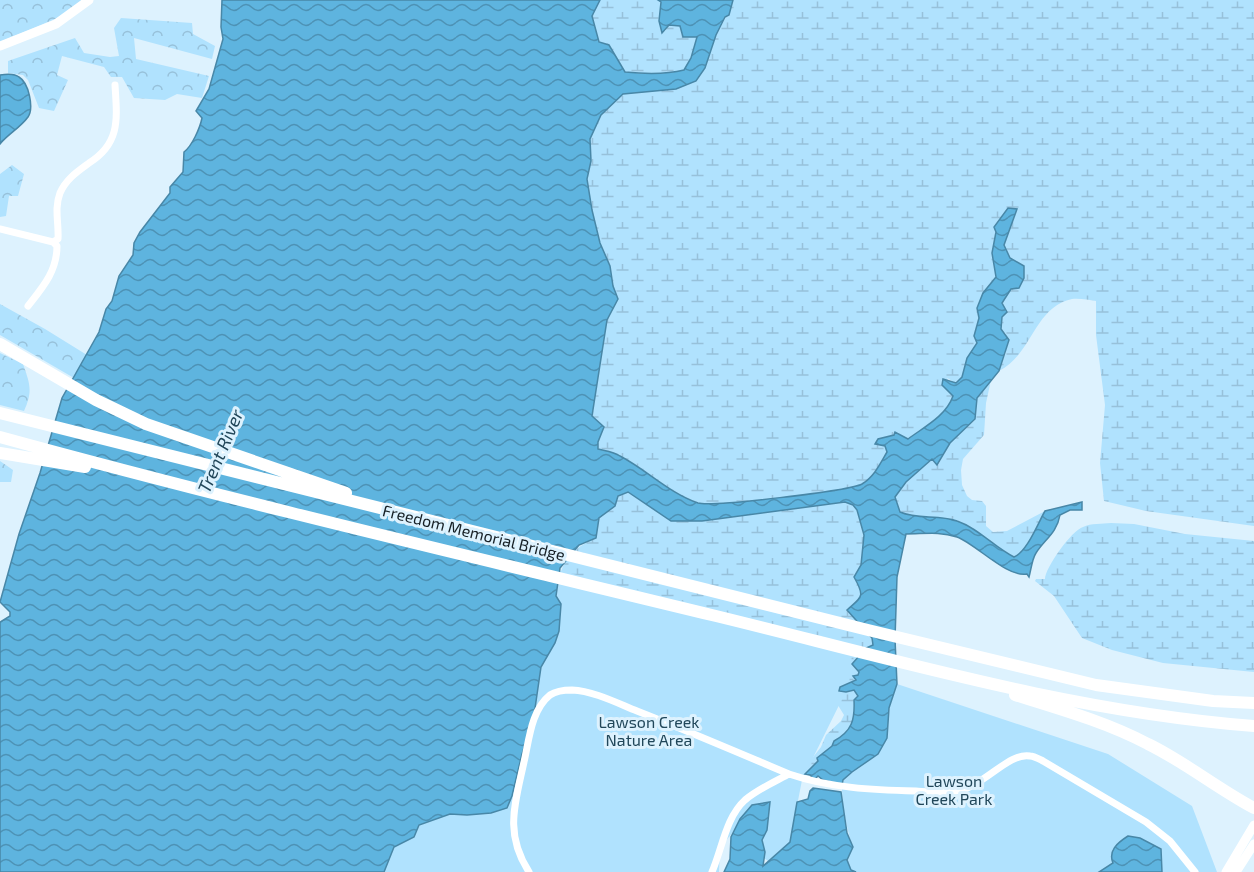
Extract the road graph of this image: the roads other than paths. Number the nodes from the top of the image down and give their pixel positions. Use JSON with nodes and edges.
{"nodes":[{"id":1,"x":89,"y":0,"type":"edge"},
{"id":2,"x":0,"y":46,"type":"edge"},
{"id":3,"x":115,"y":85,"type":"dead end"},
{"id":4,"x":0,"y":229,"type":"edge"},
{"id":5,"x":53,"y":242,"type":"junction"},
{"id":6,"x":28,"y":306,"type":"dead end"},
{"id":7,"x":0,"y":344,"type":"edge"},
{"id":8,"x":0,"y":412,"type":"edge"},
{"id":9,"x":0,"y":437,"type":"edge"},
{"id":10,"x":0,"y":453,"type":"edge"},
{"id":11,"x":210,"y":493,"type":"junction"},
{"id":12,"x":427,"y":520,"type":"junction"},
{"id":13,"x":936,"y":671,"type":"junction"},
{"id":14,"x":1254,"y":703,"type":"edge"},
{"id":15,"x":1254,"y":726,"type":"edge"},
{"id":16,"x":789,"y":774,"type":"junction"},
{"id":17,"x":1254,"y":808,"type":"edge"},
{"id":18,"x":1254,"y":825,"type":"edge"},
{"id":19,"x":1254,"y":844,"type":"edge"},
{"id":20,"x":530,"y":872,"type":"edge"},
{"id":21,"x":712,"y":872,"type":"edge"},
{"id":22,"x":1195,"y":872,"type":"edge"},
{"id":23,"x":1226,"y":872,"type":"edge"},
{"id":24,"x":1236,"y":872,"type":"edge"}],
"edges":[{"from":1,"to":2,"type":"street"},
{"from":3,"to":5,"type":"street"},
{"from":4,"to":5,"type":"street"},
{"from":5,"to":6,"type":"street"},
{"from":7,"to":12,"type":"highway"},
{"from":8,"to":12,"type":"highway","name":"Freedom Memorial Bridge"},
{"from":9,"to":11,"type":"highway","name":"Freedom Memorial Bridge"},
{"from":10,"to":11,"type":"highway"},
{"from":11,"to":13,"type":"highway","name":"Freedom Memorial Bridge"},
{"from":12,"to":14,"type":"highway","name":"Freedom Memorial Bridge"},
{"from":13,"to":15,"type":"highway"},
{"from":13,"to":17,"type":"highway"},
{"from":16,"to":20,"type":"street"},
{"from":16,"to":21,"type":"street"},
{"from":16,"to":22,"type":"street"},
{"from":18,"to":23,"type":"street"},
{"from":19,"to":24,"type":"street"}]}
